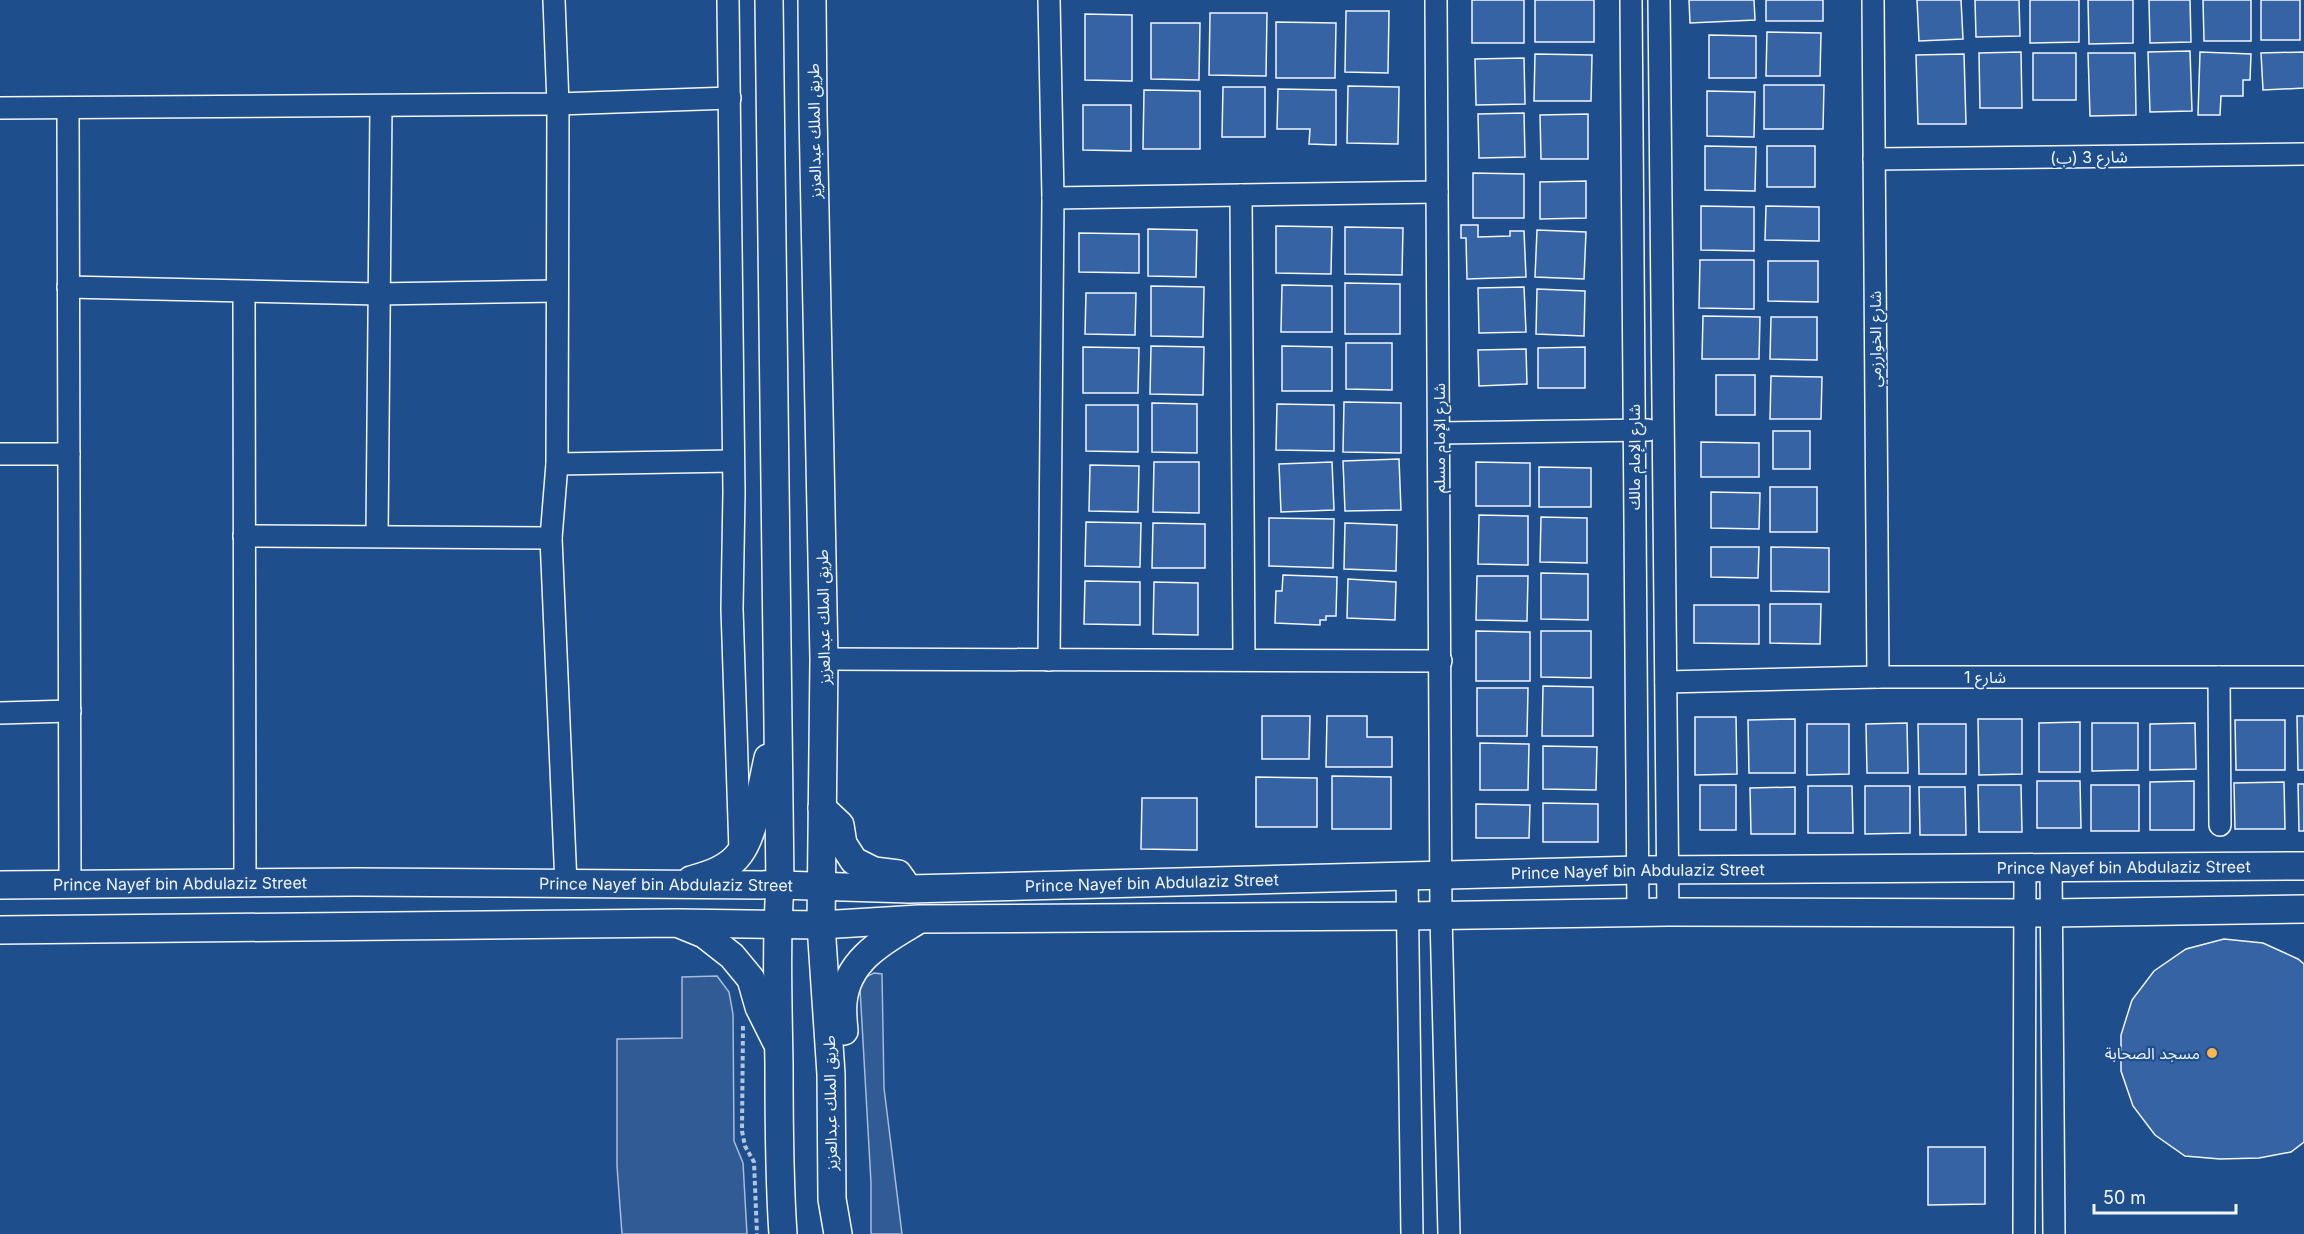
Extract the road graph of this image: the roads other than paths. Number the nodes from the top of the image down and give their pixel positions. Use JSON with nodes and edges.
{"nodes":[{"id":1,"x":554,"y":0,"type":"edge"},
{"id":2,"x":728,"y":0,"type":"edge"},
{"id":3,"x":769,"y":0,"type":"edge"},
{"id":4,"x":812,"y":0,"type":"edge"},
{"id":5,"x":1049,"y":0,"type":"edge"},
{"id":6,"x":1436,"y":0,"type":"edge"},
{"id":7,"x":1631,"y":0,"type":"edge"},
{"id":8,"x":1659,"y":0,"type":"edge"},
{"id":9,"x":1873,"y":0,"type":"edge"},
{"id":10,"x":730,"y":98,"type":"junction"},
{"id":11,"x":558,"y":104,"type":"junction"},
{"id":12,"x":381,"y":106,"type":"junction"},
{"id":13,"x":0,"y":108,"type":"edge"},
{"id":14,"x":68,"y":108,"type":"junction"},
{"id":15,"x":2304,"y":154,"type":"edge"},
{"id":16,"x":1874,"y":159,"type":"junction"},
{"id":17,"x":1437,"y":192,"type":"junction"},
{"id":18,"x":1241,"y":195,"type":"junction"},
{"id":19,"x":1053,"y":198,"type":"junction"},
{"id":20,"x":68,"y":287,"type":"junction"},
{"id":21,"x":557,"y":291,"type":"junction"},
{"id":22,"x":244,"y":292,"type":"junction"},
{"id":23,"x":378,"y":294,"type":"junction"},
{"id":24,"x":1634,"y":430,"type":"junction"},
{"id":25,"x":1664,"y":430,"type":"junction"},
{"id":26,"x":1439,"y":433,"type":"junction"},
{"id":27,"x":0,"y":454,"type":"edge"},
{"id":28,"x":69,"y":454,"type":"junction"},
{"id":29,"x":733,"y":461,"type":"junction"},
{"id":30,"x":557,"y":464,"type":"junction"},
{"id":31,"x":377,"y":535,"type":"junction"},
{"id":32,"x":244,"y":536,"type":"junction"},
{"id":33,"x":551,"y":538,"type":"junction"},
{"id":34,"x":825,"y":659,"type":"junction"},
{"id":35,"x":1049,"y":660,"type":"junction"},
{"id":36,"x":1244,"y":660,"type":"junction"},
{"id":37,"x":1441,"y":661,"type":"junction"},
{"id":38,"x":2304,"y":676,"type":"edge"},
{"id":39,"x":1878,"y":677,"type":"junction"},
{"id":40,"x":2219,"y":677,"type":"junction"},
{"id":41,"x":1666,"y":681,"type":"junction"},
{"id":42,"x":70,"y":711,"type":"junction"},
{"id":43,"x":0,"y":713,"type":"edge"},
{"id":44,"x":777,"y":722,"type":"junction"},
{"id":45,"x":822,"y":808,"type":"junction"},
{"id":46,"x":2220,"y":825,"type":"dead end"},
{"id":47,"x":740,"y":854,"type":"junction"},
{"id":48,"x":2304,"y":866,"type":"edge"},
{"id":49,"x":2038,"y":867,"type":"junction"},
{"id":50,"x":1668,"y":869,"type":"junction"},
{"id":51,"x":1638,"y":870,"type":"junction"},
{"id":52,"x":1442,"y":875,"type":"junction"},
{"id":53,"x":1407,"y":876,"type":"junction"},
{"id":54,"x":245,"y":883,"type":"junction"},
{"id":55,"x":70,"y":884,"type":"junction"},
{"id":56,"x":566,"y":884,"type":"junction"},
{"id":57,"x":0,"y":885,"type":"edge"},
{"id":58,"x":673,"y":885,"type":"junction"},
{"id":59,"x":780,"y":885,"type":"junction"},
{"id":60,"x":821,"y":886,"type":"junction"},
{"id":61,"x":909,"y":889,"type":"junction"},
{"id":62,"x":2304,"y":909,"type":"edge"},
{"id":63,"x":1668,"y":912,"type":"junction"},
{"id":64,"x":1638,"y":913,"type":"junction"},
{"id":65,"x":2025,"y":913,"type":"junction"},
{"id":66,"x":2051,"y":913,"type":"junction"},
{"id":67,"x":1407,"y":916,"type":"junction"},
{"id":68,"x":1441,"y":916,"type":"junction"},
{"id":69,"x":919,"y":919,"type":"junction"},
{"id":70,"x":678,"y":923,"type":"junction"},
{"id":71,"x":777,"y":925,"type":"junction"},
{"id":72,"x":821,"y":925,"type":"junction"},
{"id":73,"x":0,"y":930,"type":"edge"},
{"id":74,"x":778,"y":1047,"type":"junction"},
{"id":75,"x":831,"y":1074,"type":"junction"},
{"id":76,"x":783,"y":1234,"type":"edge"},
{"id":77,"x":838,"y":1234,"type":"edge"},
{"id":78,"x":1412,"y":1234,"type":"edge"},
{"id":79,"x":1449,"y":1234,"type":"edge"},
{"id":80,"x":2024,"y":1234,"type":"edge"},
{"id":81,"x":2054,"y":1234,"type":"edge"}],
"edges":[{"from":1,"to":11,"type":"street"},
{"from":2,"to":10,"type":"street"},
{"from":3,"to":44,"type":"main road"},
{"from":4,"to":34,"type":"main road","name":"طريق الملك عبدالعزيز"},
{"from":5,"to":19,"type":"street"},
{"from":6,"to":17,"type":"street","name":"شارع الإمام مسلم"},
{"from":7,"to":24,"type":"street","name":"شارع الإمام مالك"},
{"from":8,"to":25,"type":"street","name":"شارع الإمام مالك"},
{"from":9,"to":16,"type":"street","name":"شارع الخوارزمي"},
{"from":10,"to":11,"type":"street"},
{"from":10,"to":29,"type":"street"},
{"from":11,"to":12,"type":"street"},
{"from":11,"to":21,"type":"street"},
{"from":12,"to":14,"type":"street"},
{"from":12,"to":23,"type":"street"},
{"from":13,"to":14,"type":"street"},
{"from":14,"to":20,"type":"street"},
{"from":15,"to":16,"type":"street","name":"شارع 3 (ب)"},
{"from":16,"to":39,"type":"street","name":"شارع الخوارزمي"},
{"from":17,"to":18,"type":"street"},
{"from":17,"to":26,"type":"street","name":"شارع الإمام مسلم"},
{"from":18,"to":19,"type":"street"},
{"from":18,"to":36,"type":"street"},
{"from":19,"to":35,"type":"street"},
{"from":20,"to":22,"type":"street"},
{"from":20,"to":28,"type":"street"},
{"from":21,"to":23,"type":"street"},
{"from":21,"to":30,"type":"street"},
{"from":22,"to":23,"type":"street"},
{"from":22,"to":32,"type":"street"},
{"from":23,"to":31,"type":"street"},
{"from":24,"to":25,"type":"street"},
{"from":24,"to":26,"type":"street"},
{"from":24,"to":51,"type":"street","name":"شارع الإمام مالك"},
{"from":25,"to":41,"type":"street","name":"شارع الإمام مالك"},
{"from":26,"to":37,"type":"street","name":"شارع الإمام مسلم"},
{"from":27,"to":28,"type":"street"},
{"from":28,"to":42,"type":"street"},
{"from":29,"to":30,"type":"street"},
{"from":29,"to":47,"type":"street"},
{"from":30,"to":33,"type":"street"},
{"from":31,"to":32,"type":"street"},
{"from":31,"to":33,"type":"street"},
{"from":32,"to":54,"type":"street"},
{"from":33,"to":56,"type":"street"},
{"from":34,"to":35,"type":"street"},
{"from":34,"to":45,"type":"main road","name":"طريق الملك عبدالعزيز"},
{"from":35,"to":36,"type":"street"},
{"from":36,"to":37,"type":"street"},
{"from":37,"to":52,"type":"street","name":"شارع الإمام مسلم"},
{"from":38,"to":40,"type":"street","name":"شارع 1"},
{"from":39,"to":40,"type":"street","name":"شارع 1"},
{"from":39,"to":41,"type":"street","name":"شارع 1"},
{"from":40,"to":46,"type":"street"},
{"from":41,"to":50,"type":"street","name":"شارع الإمام مالك"},
{"from":42,"to":43,"type":"street"},
{"from":42,"to":55,"type":"street"},
{"from":44,"to":47,"type":"main road"},
{"from":44,"to":59,"type":"main road"},
{"from":45,"to":60,"type":"main road","name":"طريق الملك عبدالعزيز"},
{"from":45,"to":61,"type":"main road"},
{"from":47,"to":58,"type":"main road"},
{"from":48,"to":49,"type":"main road","name":"Prince Nayef bin Abdulaziz Street"},
{"from":49,"to":50,"type":"main road","name":"Prince Nayef bin Abdulaziz Street"},
{"from":49,"to":65,"type":"street"},
{"from":49,"to":66,"type":"street"},
{"from":50,"to":51,"type":"main road","name":"Prince Nayef bin Abdulaziz Street"},
{"from":50,"to":63,"type":"street","name":"شارع الإمام مالك"},
{"from":51,"to":52,"type":"main road","name":"Prince Nayef bin Abdulaziz Street"},
{"from":51,"to":64,"type":"street","name":"شارع الإمام مالك"},
{"from":52,"to":53,"type":"main road","name":"Prince Nayef bin Abdulaziz Street"},
{"from":52,"to":68,"type":"street","name":"شارع الإمام مسلم"},
{"from":53,"to":61,"type":"main road","name":"Prince Nayef bin Abdulaziz Street"},
{"from":53,"to":67,"type":"street"},
{"from":54,"to":55,"type":"main road","name":"Prince Nayef bin Abdulaziz Street"},
{"from":54,"to":56,"type":"main road","name":"Prince Nayef bin Abdulaziz Street"},
{"from":55,"to":57,"type":"main road","name":"Prince Nayef bin Abdulaziz Street"},
{"from":56,"to":58,"type":"main road","name":"Prince Nayef bin Abdulaziz Street"},
{"from":58,"to":59,"type":"main road","name":"Prince Nayef bin Abdulaziz Street"},
{"from":59,"to":60,"type":"main road","name":"Prince Nayef bin Abdulaziz Street"},
{"from":59,"to":71,"type":"main road"},
{"from":60,"to":61,"type":"main road","name":"Prince Nayef bin Abdulaziz Street"},
{"from":60,"to":72,"type":"main road","name":"طريق الملك عبدالعزيز"},
{"from":62,"to":66,"type":"main road","name":"Prince Nayef bin Abdulaziz Street"},
{"from":63,"to":64,"type":"main road","name":"Prince Nayef bin Abdulaziz Street"},
{"from":63,"to":65,"type":"main road","name":"Prince Nayef bin Abdulaziz Street"},
{"from":64,"to":68,"type":"main road","name":"Prince Nayef bin Abdulaziz Street"},
{"from":65,"to":66,"type":"main road","name":"Prince Nayef bin Abdulaziz Street"},
{"from":65,"to":80,"type":"street"},
{"from":66,"to":81,"type":"street"},
{"from":67,"to":68,"type":"main road","name":"Prince Nayef bin Abdulaziz Street"},
{"from":67,"to":69,"type":"main road","name":"Prince Nayef bin Abdulaziz Street"},
{"from":67,"to":78,"type":"street"},
{"from":68,"to":79,"type":"street","name":"شارع الإمام مسلم"},
{"from":69,"to":72,"type":"main road","name":"Prince Nayef bin Abdulaziz Street"},
{"from":69,"to":75,"type":"main road"},
{"from":70,"to":71,"type":"main road","name":"Prince Nayef bin Abdulaziz Street"},
{"from":70,"to":73,"type":"main road","name":"Prince Nayef bin Abdulaziz Street"},
{"from":70,"to":74,"type":"main road"},
{"from":71,"to":72,"type":"main road","name":"Prince Nayef bin Abdulaziz Street"},
{"from":71,"to":74,"type":"main road"},
{"from":72,"to":75,"type":"main road","name":"طريق الملك عبدالعزيز"},
{"from":74,"to":76,"type":"main road"},
{"from":75,"to":77,"type":"main road","name":"طريق الملك عبدالعزيز"}]}
